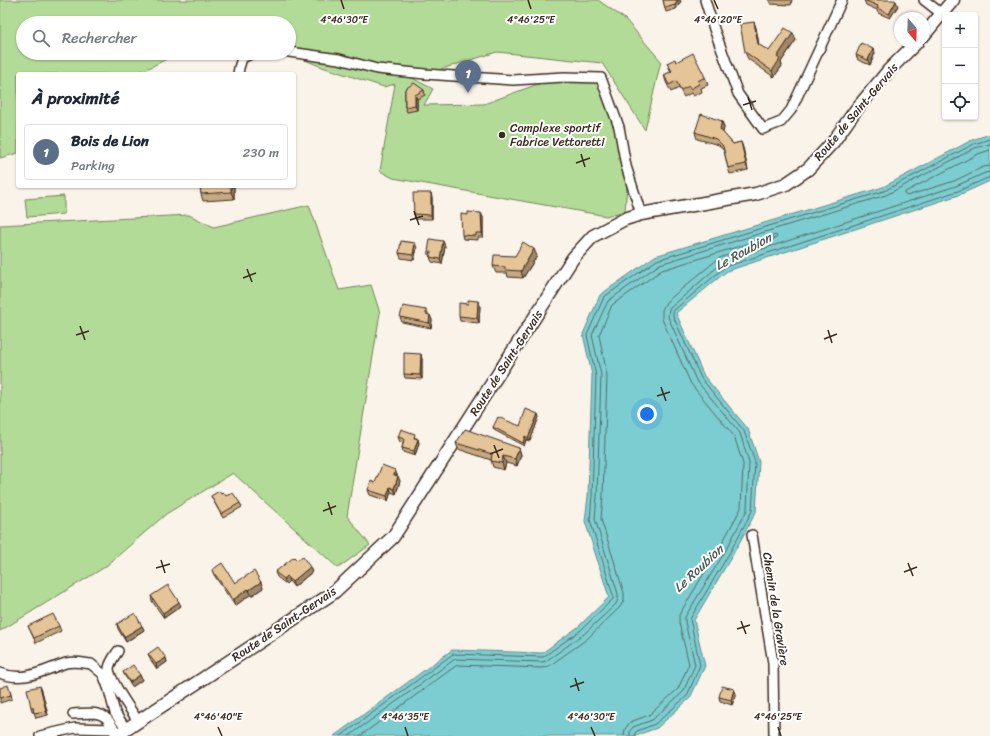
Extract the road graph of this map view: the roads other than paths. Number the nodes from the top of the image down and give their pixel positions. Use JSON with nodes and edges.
{"nodes":[{"id":1,"x":704,"y":0,"type":"edge"},
{"id":2,"x":842,"y":0,"type":"edge"},
{"id":3,"x":924,"y":0,"type":"edge"},
{"id":4,"x":953,"y":0,"type":"edge"},
{"id":5,"x":944,"y":12,"type":"edge"},
{"id":6,"x":942,"y":14,"type":"joint"},
{"id":7,"x":930,"y":28,"type":"edge"},
{"id":8,"x":911,"y":48,"type":"edge"},
{"id":9,"x":296,"y":53,"type":"edge"},
{"id":10,"x":241,"y":60,"type":"edge"},
{"id":11,"x":238,"y":72,"type":"edge"},
{"id":12,"x":641,"y":214,"type":"junction"},
{"id":13,"x":752,"y":535,"type":"dead end"},
{"id":14,"x":118,"y":651,"type":"dead end"},
{"id":15,"x":0,"y":673,"type":"edge"},
{"id":16,"x":73,"y":714,"type":"dead end"},
{"id":17,"x":138,"y":721,"type":"junction"},
{"id":18,"x":119,"y":732,"type":"edge"},
{"id":19,"x":60,"y":734,"type":"edge"},
{"id":20,"x":40,"y":736,"type":"edge"},
{"id":21,"x":774,"y":736,"type":"edge"}],
"edges":[{"from":1,"to":2,"type":"street"},
{"from":3,"to":6,"type":"street"},
{"from":4,"to":5,"type":"street"},
{"from":6,"to":7,"type":"street"},
{"from":8,"to":12,"type":"street","name":"Route de Saint-Gervais"},
{"from":9,"to":12,"type":"street"},
{"from":10,"to":11,"type":"street"},
{"from":12,"to":17,"type":"street","name":"Route de Saint-Gervais"},
{"from":13,"to":21,"type":"street","name":"Chemin de la Gravière"},
{"from":14,"to":17,"type":"street"},
{"from":15,"to":18,"type":"street"},
{"from":16,"to":18,"type":"street"},
{"from":17,"to":18,"type":"street","name":"Route de Saint-Gervais"},
{"from":18,"to":19,"type":"street"},
{"from":19,"to":20,"type":"street"}]}
